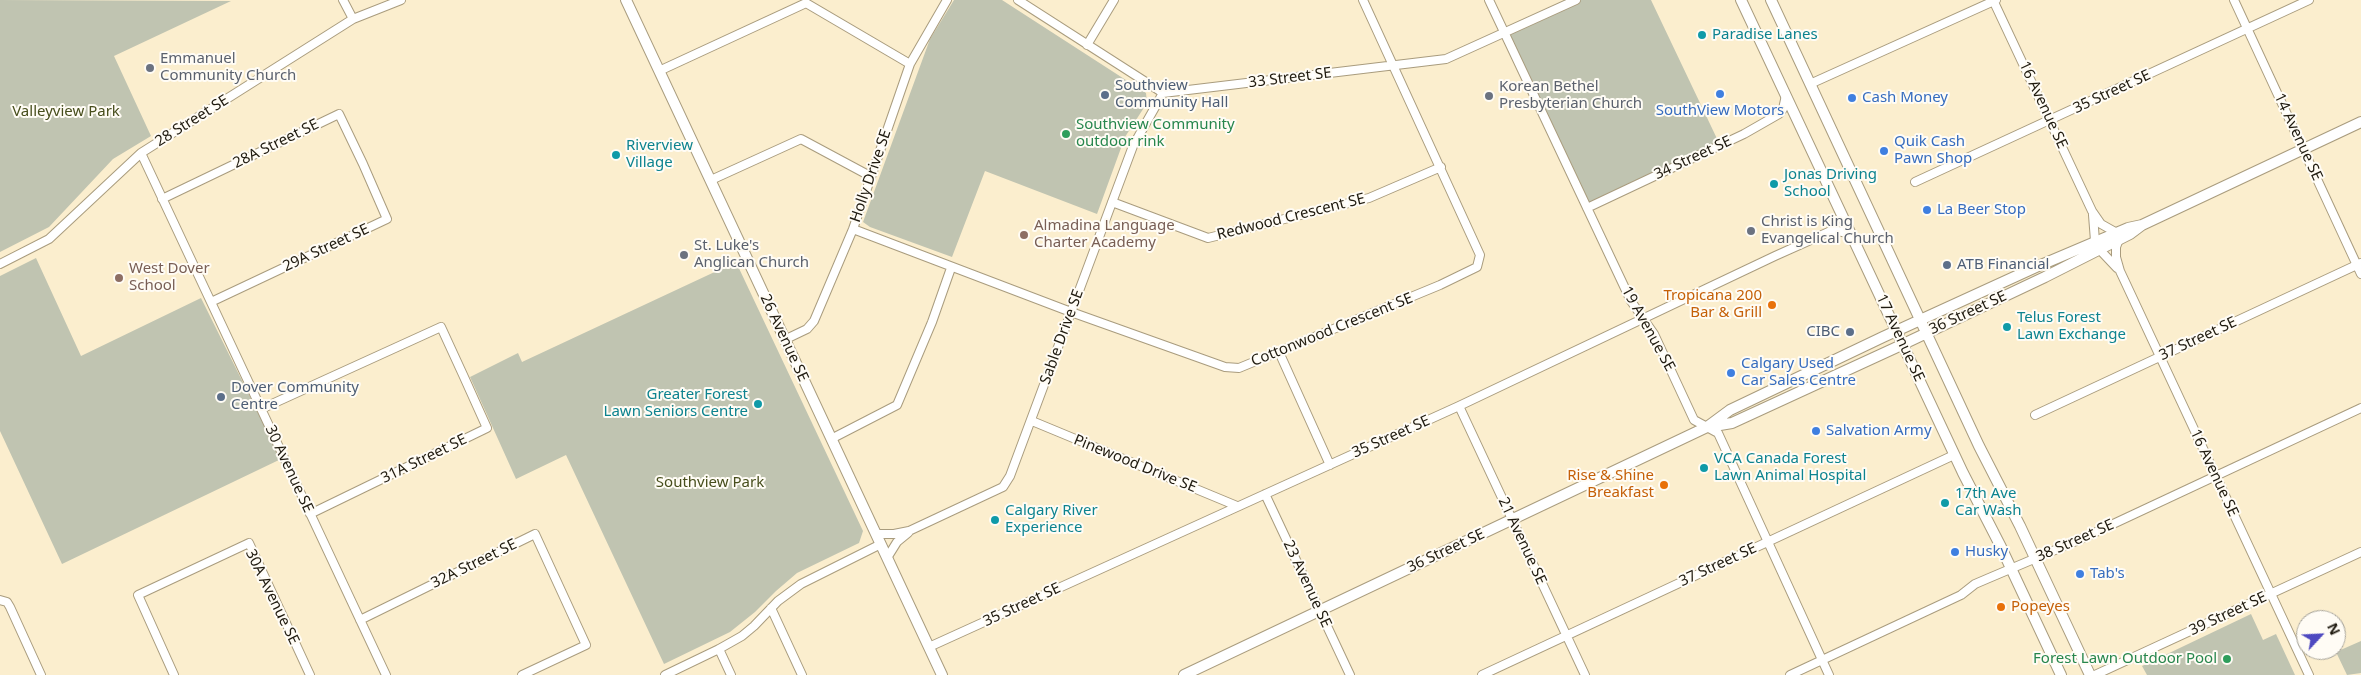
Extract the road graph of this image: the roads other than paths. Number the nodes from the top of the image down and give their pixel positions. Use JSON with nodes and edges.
{"nodes":[{"id":1,"x":343,"y":0,"type":"edge"},
{"id":2,"x":401,"y":0,"type":"edge"},
{"id":3,"x":626,"y":0,"type":"edge"},
{"id":4,"x":947,"y":0,"type":"edge"},
{"id":5,"x":1018,"y":0,"type":"edge"},
{"id":6,"x":1114,"y":0,"type":"edge"},
{"id":7,"x":1363,"y":0,"type":"edge"},
{"id":8,"x":1489,"y":0,"type":"edge"},
{"id":9,"x":1576,"y":0,"type":"edge"},
{"id":10,"x":1742,"y":0,"type":"edge"},
{"id":11,"x":1771,"y":0,"type":"edge"},
{"id":12,"x":1994,"y":0,"type":"edge"},
{"id":13,"x":2234,"y":0,"type":"edge"},
{"id":14,"x":2309,"y":0,"type":"edge"},
{"id":15,"x":352,"y":19,"type":"junction"},
{"id":16,"x":2248,"y":29,"type":"junction"},
{"id":17,"x":1504,"y":34,"type":"junction"},
{"id":18,"x":1087,"y":45,"type":"junction"},
{"id":19,"x":910,"y":64,"type":"junction"},
{"id":20,"x":1394,"y":65,"type":"junction"},
{"id":21,"x":659,"y":72,"type":"junction"},
{"id":22,"x":1810,"y":84,"type":"junction"},
{"id":23,"x":1163,"y":92,"type":"junction"},
{"id":24,"x":1786,"y":95,"type":"junction"},
{"id":25,"x":2050,"y":121,"type":"junction"},
{"id":26,"x":2361,"y":122,"type":"edge"},
{"id":27,"x":2303,"y":149,"type":"junction"},
{"id":28,"x":141,"y":153,"type":"junction"},
{"id":29,"x":363,"y":164,"type":"joint"},
{"id":30,"x":1441,"y":167,"type":"junction"},
{"id":31,"x":870,"y":176,"type":"junction"},
{"id":32,"x":711,"y":180,"type":"junction"},
{"id":33,"x":1915,"y":182,"type":"dead end"},
{"id":34,"x":162,"y":199,"type":"junction"},
{"id":35,"x":1112,"y":202,"type":"junction"},
{"id":36,"x":1587,"y":208,"type":"junction"},
{"id":37,"x":2092,"y":211,"type":"junction"},
{"id":38,"x":853,"y":229,"type":"junction"},
{"id":39,"x":1852,"y":234,"type":"junction"},
{"id":40,"x":2118,"y":236,"type":"junction"},
{"id":41,"x":2097,"y":246,"type":"junction"},
{"id":42,"x":0,"y":264,"type":"edge"},
{"id":43,"x":2359,"y":264,"type":"edge"},
{"id":44,"x":951,"y":268,"type":"junction"},
{"id":45,"x":2120,"y":271,"type":"junction"},
{"id":46,"x":2361,"y":274,"type":"edge"},
{"id":47,"x":211,"y":302,"type":"junction"},
{"id":48,"x":1071,"y":312,"type":"junction"},
{"id":49,"x":1643,"y":319,"type":"junction"},
{"id":50,"x":1921,"y":320,"type":"junction"},
{"id":51,"x":1897,"y":330,"type":"junction"},
{"id":52,"x":1927,"y":333,"type":"junction"},
{"id":53,"x":784,"y":340,"type":"junction"},
{"id":54,"x":1903,"y":344,"type":"junction"},
{"id":55,"x":1279,"y":352,"type":"junction"},
{"id":56,"x":2160,"y":356,"type":"junction"},
{"id":57,"x":1459,"y":406,"type":"junction"},
{"id":58,"x":2361,"y":408,"type":"edge"},
{"id":59,"x":261,"y":409,"type":"junction"},
{"id":60,"x":2035,"y":415,"type":"dead end"},
{"id":61,"x":1032,"y":421,"type":"junction"},
{"id":62,"x":1708,"y":427,"type":"junction"},
{"id":63,"x":831,"y":439,"type":"junction"},
{"id":64,"x":1954,"y":455,"type":"junction"},
{"id":65,"x":1330,"y":465,"type":"junction"},
{"id":66,"x":2216,"y":476,"type":"junction"},
{"id":67,"x":1265,"y":494,"type":"junction"},
{"id":68,"x":1237,"y":506,"type":"junction"},
{"id":69,"x":310,"y":514,"type":"junction"},
{"id":70,"x":1512,"y":520,"type":"junction"},
{"id":71,"x":909,"y":531,"type":"junction"},
{"id":72,"x":876,"y":534,"type":"junction"},
{"id":73,"x":1768,"y":542,"type":"junction"},
{"id":74,"x":881,"y":544,"type":"junction"},
{"id":75,"x":2361,"y":552,"type":"edge"},
{"id":76,"x":887,"y":558,"type":"junction"},
{"id":77,"x":2035,"y":559,"type":"junction"},
{"id":78,"x":2011,"y":568,"type":"junction"},
{"id":79,"x":2271,"y":594,"type":"junction"},
{"id":80,"x":0,"y":600,"type":"edge"},
{"id":81,"x":771,"y":608,"type":"junction"},
{"id":82,"x":1320,"y":611,"type":"junction"},
{"id":83,"x":360,"y":620,"type":"junction"},
{"id":84,"x":1567,"y":635,"type":"junction"},
{"id":85,"x":929,"y":648,"type":"junction"},
{"id":86,"x":719,"y":649,"type":"junction"},
{"id":87,"x":1822,"y":660,"type":"junction"},
{"id":88,"x":383,"y":674,"type":"edge"},
{"id":89,"x":667,"y":674,"type":"edge"},
{"id":90,"x":42,"y":675,"type":"edge"},
{"id":91,"x":174,"y":675,"type":"edge"},
{"id":92,"x":310,"y":675,"type":"edge"},
{"id":93,"x":522,"y":675,"type":"edge"},
{"id":94,"x":731,"y":675,"type":"edge"},
{"id":95,"x":802,"y":675,"type":"edge"},
{"id":96,"x":942,"y":675,"type":"edge"},
{"id":97,"x":1184,"y":675,"type":"edge"},
{"id":98,"x":1350,"y":675,"type":"edge"},
{"id":99,"x":1482,"y":675,"type":"edge"},
{"id":100,"x":1585,"y":675,"type":"edge"},
{"id":101,"x":1790,"y":675,"type":"edge"},
{"id":102,"x":1829,"y":675,"type":"edge"},
{"id":103,"x":2060,"y":675,"type":"edge"},
{"id":104,"x":2090,"y":675,"type":"edge"},
{"id":105,"x":2095,"y":675,"type":"edge"},
{"id":106,"x":2309,"y":675,"type":"edge"}],
"edges":[{"from":1,"to":15,"type":"street"},
{"from":2,"to":15,"type":"street","name":"28 Street SE"},
{"from":3,"to":21,"type":"main road","name":"26 Avenue SE"},
{"from":4,"to":19,"type":"street","name":"Holly Drive SE"},
{"from":5,"to":18,"type":"street"},
{"from":6,"to":18,"type":"street"},
{"from":7,"to":20,"type":"street","name":"Cottonwood Crescent SE"},
{"from":8,"to":17,"type":"street","name":"19 Avenue SE"},
{"from":9,"to":17,"type":"street","name":"33 Street SE"},
{"from":10,"to":24,"type":"main road","name":"17 Avenue SE"},
{"from":11,"to":22,"type":"main road","name":"17 Avenue SE"},
{"from":12,"to":22,"type":"street"},
{"from":12,"to":25,"type":"street","name":"16 Avenue SE"},
{"from":13,"to":16,"type":"street","name":"14 Avenue SE"},
{"from":14,"to":16,"type":"street","name":"35 Street SE"},
{"from":15,"to":28,"type":"street","name":"28 Street SE"},
{"from":16,"to":25,"type":"street","name":"35 Street SE"},
{"from":16,"to":27,"type":"street","name":"14 Avenue SE"},
{"from":17,"to":20,"type":"street","name":"33 Street SE"},
{"from":17,"to":36,"type":"street","name":"19 Avenue SE"},
{"from":18,"to":23,"type":"street"},
{"from":19,"to":21,"type":"street"},
{"from":19,"to":31,"type":"street","name":"Holly Drive SE"},
{"from":20,"to":23,"type":"street","name":"33 Street SE"},
{"from":20,"to":30,"type":"street","name":"Cottonwood Crescent SE"},
{"from":21,"to":32,"type":"main road","name":"26 Avenue SE"},
{"from":22,"to":50,"type":"main road","name":"17 Avenue SE"},
{"from":23,"to":35,"type":"street","name":"Sable Drive SE"},
{"from":24,"to":36,"type":"street","name":"34 Street SE"},
{"from":24,"to":39,"type":"main road","name":"17 Avenue SE"},
{"from":25,"to":33,"type":"street","name":"35 Street SE"},
{"from":25,"to":37,"type":"street","name":"16 Avenue SE"},
{"from":26,"to":27,"type":"main road","name":"36 Street SE"},
{"from":27,"to":40,"type":"main road","name":"36 Street SE"},
{"from":27,"to":43,"type":"street","name":"14 Avenue SE"},
{"from":28,"to":34,"type":"street","name":"30 Avenue SE"},
{"from":28,"to":42,"type":"street","name":"28 Street SE"},
{"from":29,"to":34,"type":"street","name":"28A Street SE"},
{"from":29,"to":47,"type":"street","name":"29A Street SE"},
{"from":30,"to":35,"type":"street","name":"Redwood Crescent SE"},
{"from":30,"to":55,"type":"street","name":"Cottonwood Crescent SE"},
{"from":31,"to":32,"type":"street"},
{"from":31,"to":38,"type":"street","name":"Holly Drive SE"},
{"from":32,"to":53,"type":"main road","name":"26 Avenue SE"},
{"from":34,"to":47,"type":"street","name":"30 Avenue SE"},
{"from":35,"to":48,"type":"street","name":"Sable Drive SE"},
{"from":36,"to":49,"type":"street","name":"19 Avenue SE"},
{"from":37,"to":40,"type":"street","name":"16 Avenue SE"},
{"from":37,"to":41,"type":"street","name":"16 Avenue SE"},
{"from":38,"to":44,"type":"street","name":"Cottonwood Crescent SE"},
{"from":38,"to":53,"type":"street","name":"Holly Drive SE"},
{"from":39,"to":49,"type":"street","name":"35 Street SE"},
{"from":39,"to":51,"type":"main road","name":"17 Avenue SE"},
{"from":40,"to":41,"type":"main road","name":"36 Street SE"},
{"from":40,"to":45,"type":"street","name":"16 Avenue SE"},
{"from":41,"to":45,"type":"street","name":"16 Avenue SE"},
{"from":41,"to":50,"type":"main road","name":"36 Street SE"},
{"from":41,"to":52,"type":"main road","name":"36 Street SE"},
{"from":43,"to":46,"type":"street","name":"14 Avenue SE"},
{"from":43,"to":56,"type":"street","name":"37 Street SE"},
{"from":44,"to":48,"type":"street","name":"Cottonwood Crescent SE"},
{"from":44,"to":63,"type":"street"},
{"from":45,"to":56,"type":"street","name":"16 Avenue SE"},
{"from":47,"to":59,"type":"street","name":"30 Avenue SE"},
{"from":48,"to":55,"type":"street","name":"Cottonwood Crescent SE"},
{"from":48,"to":61,"type":"street","name":"Sable Drive SE"},
{"from":49,"to":57,"type":"street","name":"35 Street SE"},
{"from":49,"to":62,"type":"street","name":"19 Avenue SE"},
{"from":50,"to":51,"type":"main road","name":"36 Street SE"},
{"from":50,"to":52,"type":"main road","name":"17 Avenue SE"},
{"from":51,"to":54,"type":"main road","name":"17 Avenue SE"},
{"from":51,"to":62,"type":"main road","name":"36 Street SE"},
{"from":52,"to":54,"type":"main road","name":"36 Street SE"},
{"from":52,"to":77,"type":"main road","name":"17 Avenue SE"},
{"from":53,"to":63,"type":"main road","name":"26 Avenue SE"},
{"from":54,"to":62,"type":"main road","name":"36 Street SE"},
{"from":54,"to":64,"type":"main road","name":"17 Avenue SE"},
{"from":55,"to":65,"type":"street"},
{"from":56,"to":60,"type":"street","name":"37 Street SE"},
{"from":56,"to":66,"type":"street","name":"16 Avenue SE"},
{"from":57,"to":65,"type":"street","name":"35 Street SE"},
{"from":57,"to":70,"type":"street","name":"21 Avenue SE"},
{"from":58,"to":66,"type":"street","name":"38 Street SE"},
{"from":59,"to":69,"type":"street","name":"30 Avenue SE"},
{"from":59,"to":69,"type":"street","name":"31A Street SE"},
{"from":61,"to":68,"type":"street","name":"Pinewood Drive SE"},
{"from":61,"to":71,"type":"street","name":"Sable Drive SE"},
{"from":62,"to":70,"type":"main road","name":"36 Street SE"},
{"from":62,"to":73,"type":"street","name":"19 Avenue SE"},
{"from":63,"to":72,"type":"main road","name":"26 Avenue SE"},
{"from":64,"to":73,"type":"street","name":"37 Street SE"},
{"from":64,"to":78,"type":"main road","name":"17 Avenue SE"},
{"from":65,"to":67,"type":"street","name":"35 Street SE"},
{"from":66,"to":77,"type":"street","name":"38 Street SE"},
{"from":66,"to":79,"type":"street","name":"16 Avenue SE"},
{"from":67,"to":68,"type":"street","name":"35 Street SE"},
{"from":67,"to":82,"type":"street","name":"23 Avenue SE"},
{"from":68,"to":85,"type":"street","name":"35 Street SE"},
{"from":69,"to":83,"type":"street","name":"30 Avenue SE"},
{"from":70,"to":82,"type":"main road","name":"36 Street SE"},
{"from":70,"to":84,"type":"street","name":"21 Avenue SE"},
{"from":71,"to":72,"type":"street","name":"Sable Drive SE"},
{"from":71,"to":76,"type":"street","name":"Sable Drive SE"},
{"from":72,"to":74,"type":"main road","name":"26 Avenue SE"},
{"from":73,"to":84,"type":"street","name":"37 Street SE"},
{"from":73,"to":87,"type":"street","name":"19 Avenue SE"},
{"from":74,"to":76,"type":"main road","name":"26 Avenue SE"},
{"from":74,"to":81,"type":"street"},
{"from":75,"to":79,"type":"street","name":"39 Street SE"},
{"from":76,"to":85,"type":"main road","name":"26 Avenue SE"},
{"from":77,"to":78,"type":"street","name":"38 Street SE"},
{"from":77,"to":104,"type":"main road","name":"17 Avenue SE"},
{"from":78,"to":87,"type":"street","name":"38 Street SE"},
{"from":78,"to":103,"type":"main road","name":"17 Avenue SE"},
{"from":79,"to":105,"type":"street","name":"39 Street SE"},
{"from":79,"to":106,"type":"street","name":"16 Avenue SE"},
{"from":80,"to":90,"type":"street"},
{"from":81,"to":86,"type":"street"},
{"from":81,"to":95,"type":"street"},
{"from":82,"to":97,"type":"main road","name":"36 Street SE"},
{"from":82,"to":98,"type":"street","name":"23 Avenue SE"},
{"from":83,"to":88,"type":"street","name":"30 Avenue SE"},
{"from":83,"to":93,"type":"street","name":"32A Street SE"},
{"from":84,"to":99,"type":"street","name":"37 Street SE"},
{"from":84,"to":100,"type":"street","name":"21 Avenue SE"},
{"from":85,"to":96,"type":"main road","name":"26 Avenue SE"},
{"from":86,"to":89,"type":"street"},
{"from":86,"to":94,"type":"street"},
{"from":87,"to":101,"type":"street","name":"38 Street SE"},
{"from":87,"to":102,"type":"street","name":"19 Avenue SE"},
{"from":91,"to":92,"type":"street","name":"30A Avenue SE"}]}
